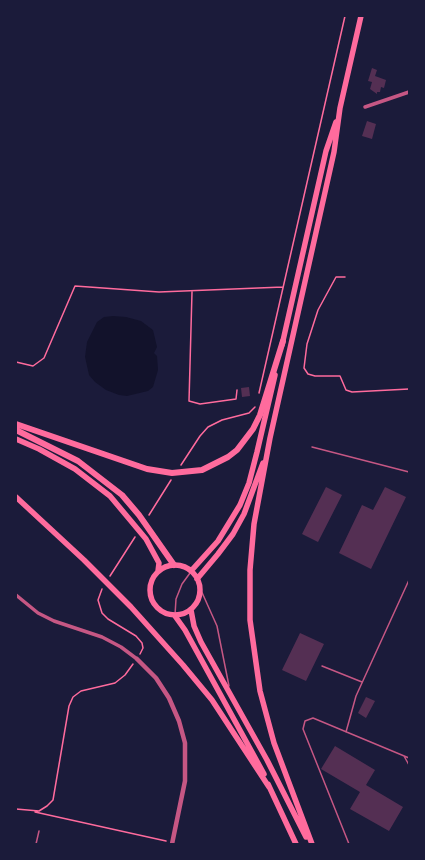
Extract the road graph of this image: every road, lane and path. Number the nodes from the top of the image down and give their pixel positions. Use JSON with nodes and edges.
{"nodes":[{"id":1,"x":345,"y":16,"type":"edge"},
{"id":2,"x":361,"y":16,"type":"edge"},
{"id":3,"x":409,"y":92,"type":"edge"},
{"id":4,"x":365,"y":107,"type":"dead end"},
{"id":5,"x":340,"y":108,"type":"junction"},
{"id":6,"x":345,"y":277,"type":"dead end"},
{"id":7,"x":284,"y":287,"type":"junction"},
{"id":8,"x":192,"y":292,"type":"junction"},
{"id":9,"x":283,"y":342,"type":"junction"},
{"id":10,"x":16,"y":362,"type":"edge"},
{"id":11,"x":409,"y":389,"type":"edge"},
{"id":12,"x":237,"y":390,"type":"dead end"},
{"id":13,"x":259,"y":393,"type":"dead end"},
{"id":14,"x":257,"y":401,"type":"dead end"},
{"id":15,"x":16,"y":424,"type":"edge"},
{"id":16,"x":16,"y":430,"type":"edge"},
{"id":17,"x":270,"y":438,"type":"junction"},
{"id":18,"x":16,"y":439,"type":"edge"},
{"id":19,"x":312,"y":448,"type":"dead end"},
{"id":20,"x":181,"y":465,"type":"dead end"},
{"id":21,"x":409,"y":472,"type":"edge"},
{"id":22,"x":171,"y":480,"type":"dead end"},
{"id":23,"x":16,"y":497,"type":"edge"},
{"id":24,"x":149,"y":515,"type":"dead end"},
{"id":25,"x":135,"y":537,"type":"dead end"},
{"id":26,"x":174,"y":565,"type":"junction"},
{"id":27,"x":158,"y":571,"type":"junction"},
{"id":28,"x":191,"y":571,"type":"junction"},
{"id":29,"x":110,"y":576,"type":"dead end"},
{"id":30,"x":197,"y":578,"type":"junction"},
{"id":31,"x":409,"y":580,"type":"edge"},
{"id":32,"x":200,"y":588,"type":"junction"},
{"id":33,"x":102,"y":589,"type":"dead end"},
{"id":34,"x":16,"y":595,"type":"edge"},
{"id":35,"x":191,"y":610,"type":"junction"},
{"id":36,"x":176,"y":616,"type":"junction"},
{"id":37,"x":137,"y":659,"type":"junction"},
{"id":38,"x":322,"y":666,"type":"dead end"},
{"id":39,"x":362,"y":682,"type":"junction"},
{"id":40,"x":231,"y":698,"type":"junction"},
{"id":41,"x":346,"y":732,"type":"junction"},
{"id":42,"x":404,"y":756,"type":"junction"},
{"id":43,"x":409,"y":758,"type":"edge"},
{"id":44,"x":409,"y":765,"type":"edge"},
{"id":45,"x":269,"y":787,"type":"junction"},
{"id":46,"x":16,"y":809,"type":"edge"},
{"id":47,"x":34,"y":812,"type":"junction"},
{"id":48,"x":38,"y":831,"type":"dead end"},
{"id":49,"x":172,"y":843,"type":"edge"},
{"id":50,"x":36,"y":844,"type":"edge"},
{"id":51,"x":296,"y":844,"type":"edge"},
{"id":52,"x":310,"y":844,"type":"edge"},
{"id":53,"x":349,"y":844,"type":"edge"}],
"edges":[{"from":1,"to":7,"type":"path"},
{"from":2,"to":5,"type":"highway"},
{"from":3,"to":4,"type":"street"},
{"from":5,"to":9,"type":"highway"},
{"from":5,"to":17,"type":"highway"},
{"from":6,"to":11,"type":"path"},
{"from":7,"to":8,"type":"path"},
{"from":7,"to":13,"type":"path"},
{"from":8,"to":10,"type":"path"},
{"from":8,"to":12,"type":"path"},
{"from":9,"to":15,"type":"highway"},
{"from":9,"to":28,"type":"highway"},
{"from":14,"to":20,"type":"path"},
{"from":16,"to":26,"type":"highway"},
{"from":17,"to":30,"type":"highway"},
{"from":17,"to":52,"type":"highway"},
{"from":18,"to":27,"type":"highway"},
{"from":19,"to":21,"type":"lane"},
{"from":22,"to":24,"type":"path"},
{"from":23,"to":45,"type":"highway"},
{"from":25,"to":29,"type":"path"},
{"from":26,"to":27,"type":"highway"},
{"from":26,"to":28,"type":"highway"},
{"from":27,"to":36,"type":"highway"},
{"from":28,"to":30,"type":"highway"},
{"from":28,"to":36,"type":"lane"},
{"from":30,"to":32,"type":"highway"},
{"from":31,"to":39,"type":"lane"},
{"from":32,"to":35,"type":"highway"},
{"from":32,"to":40,"type":"lane"},
{"from":33,"to":37,"type":"path"},
{"from":34,"to":37,"type":"street"},
{"from":35,"to":36,"type":"highway"},
{"from":35,"to":40,"type":"highway"},
{"from":36,"to":45,"type":"highway"},
{"from":37,"to":47,"type":"path"},
{"from":37,"to":49,"type":"street"},
{"from":38,"to":39,"type":"lane"},
{"from":39,"to":41,"type":"lane"},
{"from":40,"to":52,"type":"highway"},
{"from":41,"to":42,"type":"lane"},
{"from":41,"to":53,"type":"lane"},
{"from":42,"to":43,"type":"lane"},
{"from":42,"to":44,"type":"lane"},
{"from":45,"to":51,"type":"highway"},
{"from":46,"to":47,"type":"path"},
{"from":47,"to":49,"type":"path"},
{"from":48,"to":50,"type":"lane"}]}
